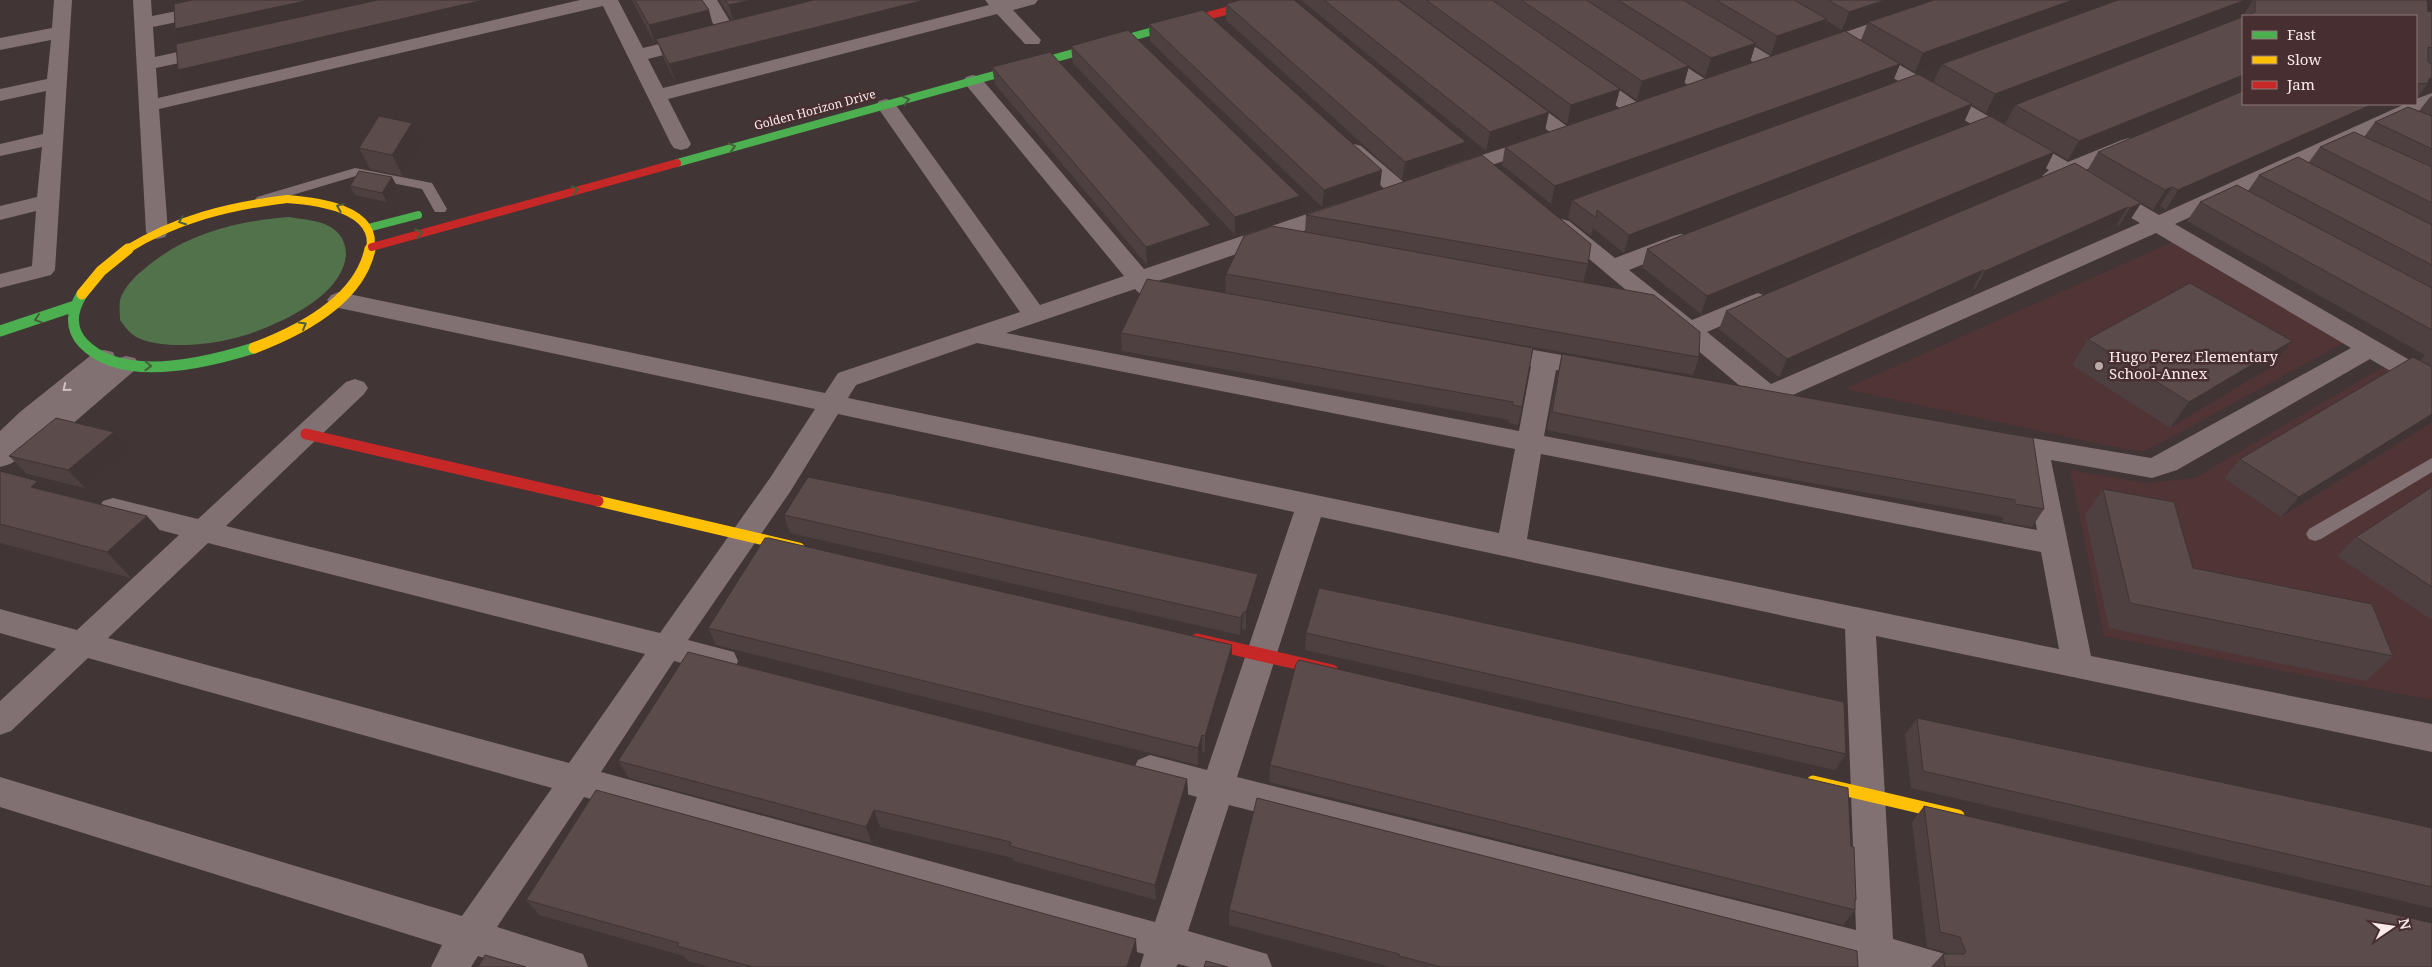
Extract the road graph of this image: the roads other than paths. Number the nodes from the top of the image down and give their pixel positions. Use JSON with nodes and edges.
{"nodes":[{"id":1,"x":63,"y":0,"type":"edge"},
{"id":2,"x":142,"y":0,"type":"edge"},
{"id":3,"x":258,"y":0,"type":"edge"},
{"id":4,"x":603,"y":0,"type":"edge"},
{"id":5,"x":610,"y":0,"type":"edge"},
{"id":6,"x":708,"y":0,"type":"edge"},
{"id":7,"x":1029,"y":0,"type":"edge"},
{"id":8,"x":1266,"y":0,"type":"edge"},
{"id":9,"x":1664,"y":0,"type":"edge"},
{"id":10,"x":1956,"y":0,"type":"edge"},
{"id":11,"x":998,"y":4,"type":"edge"},
{"id":12,"x":142,"y":24,"type":"junction"},
{"id":13,"x":1817,"y":25,"type":"edge"},
{"id":14,"x":60,"y":32,"type":"junction"},
{"id":15,"x":1842,"y":39,"type":"junction"},
{"id":16,"x":1637,"y":43,"type":"edge"},
{"id":17,"x":0,"y":44,"type":"edge"},
{"id":18,"x":233,"y":46,"type":"edge"},
{"id":19,"x":1045,"y":54,"type":"junction"},
{"id":20,"x":636,"y":56,"type":"junction"},
{"id":21,"x":1785,"y":59,"type":"junction"},
{"id":22,"x":145,"y":65,"type":"junction"},
{"id":23,"x":1572,"y":66,"type":"edge"},
{"id":24,"x":1745,"y":72,"type":"edge"},
{"id":25,"x":1923,"y":78,"type":"junction"},
{"id":26,"x":972,"y":81,"type":"junction"},
{"id":27,"x":56,"y":83,"type":"junction"},
{"id":28,"x":1502,"y":87,"type":"edge"},
{"id":29,"x":1885,"y":92,"type":"edge"},
{"id":30,"x":0,"y":95,"type":"edge"},
{"id":31,"x":1678,"y":95,"type":"edge"},
{"id":32,"x":656,"y":96,"type":"junction"},
{"id":33,"x":2432,"y":99,"type":"edge"},
{"id":34,"x":886,"y":105,"type":"junction"},
{"id":35,"x":148,"y":106,"type":"junction"},
{"id":36,"x":2012,"y":112,"type":"dead end"},
{"id":37,"x":2394,"y":116,"type":"junction"},
{"id":38,"x":1609,"y":119,"type":"edge"},
{"id":39,"x":1984,"y":122,"type":"junction"},
{"id":40,"x":2417,"y":127,"type":"edge"},
{"id":41,"x":1957,"y":133,"type":"edge"},
{"id":42,"x":1340,"y":137,"type":"edge"},
{"id":43,"x":2146,"y":137,"type":"edge"},
{"id":44,"x":53,"y":138,"type":"junction"},
{"id":45,"x":2340,"y":141,"type":"junction"},
{"id":46,"x":681,"y":144,"type":"dead end"},
{"id":47,"x":1460,"y":144,"type":"edge"},
{"id":48,"x":0,"y":150,"type":"edge"},
{"id":49,"x":2366,"y":153,"type":"edge"},
{"id":50,"x":1483,"y":162,"type":"junction"},
{"id":51,"x":2285,"y":166,"type":"junction"},
{"id":52,"x":2067,"y":170,"type":"junction"},
{"id":53,"x":1504,"y":180,"type":"edge"},
{"id":54,"x":2311,"y":180,"type":"edge"},
{"id":55,"x":2031,"y":186,"type":"edge"},
{"id":56,"x":1400,"y":190,"type":"junction"},
{"id":57,"x":2225,"y":194,"type":"junction"},
{"id":58,"x":262,"y":200,"type":"junction"},
{"id":59,"x":48,"y":201,"type":"junction"},
{"id":60,"x":445,"y":207,"type":"joint"},
{"id":61,"x":1566,"y":208,"type":"dead end"},
{"id":62,"x":2251,"y":208,"type":"edge"},
{"id":63,"x":0,"y":213,"type":"edge"},
{"id":64,"x":2158,"y":224,"type":"junction"},
{"id":65,"x":368,"y":228,"type":"junction"},
{"id":66,"x":157,"y":232,"type":"junction"},
{"id":67,"x":1703,"y":232,"type":"edge"},
{"id":68,"x":1269,"y":235,"type":"junction"},
{"id":69,"x":1318,"y":244,"type":"edge"},
{"id":70,"x":372,"y":247,"type":"junction"},
{"id":71,"x":1612,"y":268,"type":"junction"},
{"id":72,"x":1140,"y":279,"type":"junction"},
{"id":73,"x":0,"y":281,"type":"edge"},
{"id":74,"x":1778,"y":292,"type":"edge"},
{"id":75,"x":1176,"y":293,"type":"edge"},
{"id":76,"x":1618,"y":298,"type":"edge"},
{"id":77,"x":339,"y":300,"type":"junction"},
{"id":78,"x":1657,"y":305,"type":"junction"},
{"id":79,"x":76,"y":306,"type":"junction"},
{"id":80,"x":1035,"y":316,"type":"junction"},
{"id":81,"x":0,"y":331,"type":"edge"},
{"id":82,"x":1688,"y":331,"type":"junction"},
{"id":83,"x":977,"y":336,"type":"junction"},
{"id":84,"x":1467,"y":346,"type":"edge"},
{"id":85,"x":2370,"y":348,"type":"junction"},
{"id":86,"x":1545,"y":360,"type":"junction"},
{"id":87,"x":115,"y":361,"type":"junction"},
{"id":88,"x":1621,"y":373,"type":"edge"},
{"id":89,"x":2432,"y":384,"type":"edge"},
{"id":90,"x":355,"y":388,"type":"dead end"},
{"id":91,"x":1726,"y":392,"type":"edge"},
{"id":92,"x":1771,"y":398,"type":"junction"},
{"id":93,"x":832,"y":404,"type":"junction"},
{"id":94,"x":1803,"y":406,"type":"edge"},
{"id":95,"x":306,"y":434,"type":"junction"},
{"id":96,"x":1977,"y":437,"type":"edge"},
{"id":97,"x":1530,"y":443,"type":"junction"},
{"id":98,"x":0,"y":447,"type":"edge"},
{"id":99,"x":2035,"y":447,"type":"junction"},
{"id":100,"x":2432,"y":464,"type":"edge"},
{"id":101,"x":3,"y":473,"type":"edge"},
{"id":102,"x":87,"y":501,"type":"edge"},
{"id":103,"x":1311,"y":504,"type":"junction"},
{"id":104,"x":204,"y":531,"type":"junction"},
{"id":105,"x":2315,"y":534,"type":"dead end"},
{"id":106,"x":743,"y":535,"type":"junction"},
{"id":107,"x":2054,"y":544,"type":"junction"},
{"id":108,"x":1511,"y":546,"type":"junction"},
{"id":109,"x":810,"y":551,"type":"edge"},
{"id":110,"x":1860,"y":620,"type":"junction"},
{"id":111,"x":0,"y":621,"type":"edge"},
{"id":112,"x":1184,"y":637,"type":"edge"},
{"id":113,"x":81,"y":645,"type":"junction"},
{"id":114,"x":667,"y":647,"type":"junction"},
{"id":115,"x":1261,"y":655,"type":"junction"},
{"id":116,"x":2078,"y":666,"type":"junction"},
{"id":117,"x":754,"y":669,"type":"edge"},
{"id":118,"x":1348,"y":675,"type":"edge"},
{"id":119,"x":0,"y":721,"type":"edge"},
{"id":120,"x":2432,"y":738,"type":"edge"},
{"id":121,"x":1120,"y":762,"type":"edge"},
{"id":122,"x":576,"y":780,"type":"junction"},
{"id":123,"x":1800,"y":780,"type":"edge"},
{"id":124,"x":1217,"y":787,"type":"junction"},
{"id":125,"x":0,"y":792,"type":"edge"},
{"id":126,"x":1868,"y":795,"type":"junction"},
{"id":127,"x":1965,"y":818,"type":"edge"},
{"id":128,"x":470,"y":936,"type":"junction"},
{"id":129,"x":1162,"y":955,"type":"edge"},
{"id":130,"x":1876,"y":960,"type":"edge"},
{"id":131,"x":449,"y":967,"type":"edge"},
{"id":132,"x":570,"y":967,"type":"edge"},
{"id":133,"x":1254,"y":967,"type":"edge"},
{"id":134,"x":1932,"y":967,"type":"edge"}],
"edges":[{"from":1,"to":14,"type":"street"},
{"from":2,"to":12,"type":"street"},
{"from":3,"to":12,"type":"street"},
{"from":4,"to":35,"type":"street"},
{"from":5,"to":20,"type":"street"},
{"from":6,"to":20,"type":"street"},
{"from":7,"to":11,"type":"street"},
{"from":8,"to":19,"type":"street","name":"Golden Horizon Drive"},
{"from":9,"to":21,"type":"street"},
{"from":10,"to":15,"type":"street"},
{"from":11,"to":19,"type":"street"},
{"from":11,"to":32,"type":"street"},
{"from":12,"to":22,"type":"street"},
{"from":13,"to":15,"type":"street"},
{"from":14,"to":17,"type":"street"},
{"from":14,"to":27,"type":"street"},
{"from":15,"to":21,"type":"street"},
{"from":15,"to":25,"type":"street"},
{"from":16,"to":31,"type":"street"},
{"from":18,"to":22,"type":"street"},
{"from":19,"to":26,"type":"street","name":"Golden Horizon Drive"},
{"from":20,"to":32,"type":"street"},
{"from":21,"to":24,"type":"street"},
{"from":22,"to":35,"type":"street"},
{"from":23,"to":38,"type":"street"},
{"from":25,"to":29,"type":"street"},
{"from":25,"to":39,"type":"street"},
{"from":34,"to":26,"type":"street","name":"Golden Horizon Drive","one_way":true},
{"from":26,"to":72,"type":"street"},
{"from":27,"to":30,"type":"street"},
{"from":27,"to":44,"type":"street"},
{"from":28,"to":50,"type":"street"},
{"from":32,"to":46,"type":"street"},
{"from":33,"to":37,"type":"street"},
{"from":70,"to":34,"type":"street","name":"Golden Horizon Drive","one_way":true},
{"from":34,"to":80,"type":"street"},
{"from":35,"to":66,"type":"street"},
{"from":36,"to":39,"type":"street"},
{"from":37,"to":40,"type":"street"},
{"from":37,"to":45,"type":"street"},
{"from":39,"to":41,"type":"street"},
{"from":39,"to":52,"type":"street"},
{"from":42,"to":56,"type":"street"},
{"from":43,"to":52,"type":"street"},
{"from":44,"to":48,"type":"street"},
{"from":44,"to":59,"type":"street"},
{"from":45,"to":49,"type":"street"},
{"from":45,"to":51,"type":"street"},
{"from":47,"to":50,"type":"street"},
{"from":50,"to":53,"type":"street"},
{"from":50,"to":56,"type":"street"},
{"from":51,"to":54,"type":"street"},
{"from":51,"to":57,"type":"street"},
{"from":52,"to":55,"type":"street"},
{"from":52,"to":64,"type":"street"},
{"from":56,"to":68,"type":"street"},
{"from":57,"to":62,"type":"street"},
{"from":57,"to":64,"type":"street"},
{"from":58,"to":60,"type":"lane"},
{"from":65,"to":58,"type":"street","one_way":true},
{"from":58,"to":66,"type":"street","one_way":true},
{"from":59,"to":63,"type":"street"},
{"from":59,"to":73,"type":"street"},
{"from":60,"to":65,"type":"street"},
{"from":61,"to":71,"type":"street"},
{"from":64,"to":85,"type":"street"},
{"from":64,"to":92,"type":"street"},
{"from":65,"to":70,"type":"street"},
{"from":66,"to":79,"type":"street"},
{"from":67,"to":71,"type":"street"},
{"from":68,"to":69,"type":"street"},
{"from":68,"to":72,"type":"street"},
{"from":70,"to":77,"type":"street"},
{"from":71,"to":78,"type":"street"},
{"from":72,"to":75,"type":"street"},
{"from":72,"to":80,"type":"street"},
{"from":74,"to":82,"type":"street"},
{"from":76,"to":78,"type":"street"},
{"from":87,"to":77,"type":"street","one_way":true},
{"from":77,"to":93,"type":"street"},
{"from":78,"to":82,"type":"street"},
{"from":79,"to":81,"type":"street","one_way":true},
{"from":79,"to":87,"type":"street"},
{"from":80,"to":83,"type":"street"},
{"from":82,"to":92,"type":"street"},
{"from":83,"to":93,"type":"street"},
{"from":83,"to":97,"type":"street"},
{"from":84,"to":86,"type":"street"},
{"from":85,"to":89,"type":"street"},
{"from":85,"to":99,"type":"street"},
{"from":86,"to":88,"type":"street"},
{"from":86,"to":97,"type":"street"},
{"from":87,"to":98,"type":"street","one_way":true},
{"from":87,"to":101,"type":"street"},
{"from":90,"to":95,"type":"street"},
{"from":91,"to":92,"type":"street"},
{"from":92,"to":94,"type":"street"},
{"from":93,"to":103,"type":"street"},
{"from":93,"to":106,"type":"street"},
{"from":95,"to":104,"type":"street"},
{"from":95,"to":106,"type":"street"},
{"from":96,"to":99,"type":"street"},
{"from":97,"to":107,"type":"street"},
{"from":97,"to":108,"type":"street"},
{"from":99,"to":107,"type":"street"},
{"from":100,"to":105,"type":"lane"},
{"from":102,"to":104,"type":"street"},
{"from":103,"to":108,"type":"street"},
{"from":103,"to":115,"type":"street"},
{"from":104,"to":113,"type":"street"},
{"from":104,"to":114,"type":"street"},
{"from":106,"to":109,"type":"street"},
{"from":106,"to":114,"type":"street"},
{"from":107,"to":116,"type":"street"},
{"from":108,"to":110,"type":"street"},
{"from":110,"to":116,"type":"street"},
{"from":110,"to":126,"type":"street"},
{"from":111,"to":113,"type":"street"},
{"from":112,"to":115,"type":"street"},
{"from":113,"to":119,"type":"street"},
{"from":113,"to":122,"type":"street"},
{"from":114,"to":117,"type":"street"},
{"from":114,"to":122,"type":"street"},
{"from":115,"to":118,"type":"street"},
{"from":115,"to":124,"type":"street"},
{"from":116,"to":120,"type":"street"},
{"from":121,"to":124,"type":"street"},
{"from":122,"to":128,"type":"street"},
{"from":122,"to":129,"type":"street"},
{"from":123,"to":126,"type":"street"},
{"from":124,"to":129,"type":"street"},
{"from":124,"to":130,"type":"street"},
{"from":125,"to":128,"type":"street"},
{"from":126,"to":127,"type":"street"},
{"from":126,"to":130,"type":"street"},
{"from":128,"to":131,"type":"street"},
{"from":128,"to":132,"type":"street"},
{"from":129,"to":133,"type":"street"},
{"from":130,"to":134,"type":"street"}]}
